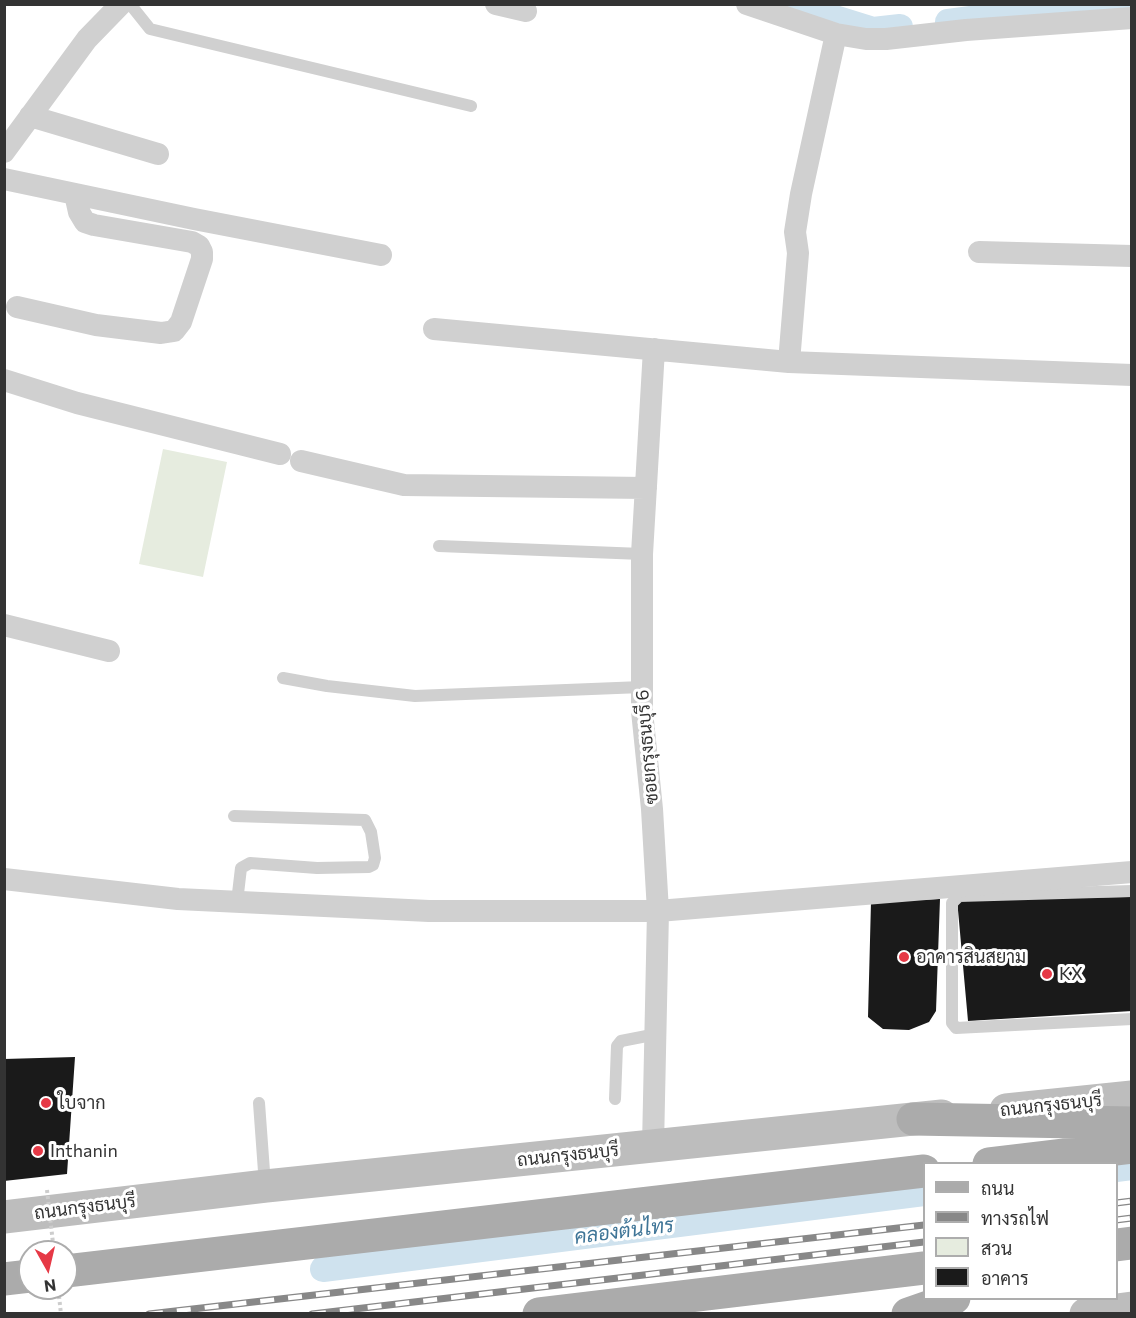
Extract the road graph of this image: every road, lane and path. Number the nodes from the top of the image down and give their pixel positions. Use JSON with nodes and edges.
{"nodes":[{"id":1,"x":121,"y":4,"type":"edge"},
{"id":2,"x":130,"y":4,"type":"edge"},
{"id":3,"x":496,"y":4,"type":"edge"},
{"id":4,"x":747,"y":4,"type":"edge"},
{"id":5,"x":526,"y":11,"type":"dead end"},
{"id":6,"x":1131,"y":18,"type":"edge"},
{"id":7,"x":836,"y":34,"type":"junction"},
{"id":8,"x":471,"y":106,"type":"dead end"},
{"id":9,"x":30,"y":116,"type":"junction"},
{"id":10,"x":4,"y":152,"type":"edge"},
{"id":11,"x":158,"y":154,"type":"dead end"},
{"id":12,"x":4,"y":179,"type":"edge"},
{"id":13,"x":75,"y":194,"type":"junction"},
{"id":14,"x":979,"y":252,"type":"dead end"},
{"id":15,"x":381,"y":255,"type":"dead end"},
{"id":16,"x":1131,"y":256,"type":"edge"},
{"id":17,"x":18,"y":307,"type":"dead end"},
{"id":18,"x":434,"y":329,"type":"dead end"},
{"id":19,"x":654,"y":349,"type":"junction"},
{"id":20,"x":789,"y":362,"type":"junction"},
{"id":21,"x":1131,"y":375,"type":"edge"},
{"id":22,"x":4,"y":380,"type":"edge"},
{"id":23,"x":646,"y":488,"type":"junction"},
{"id":24,"x":439,"y":546,"type":"dead end"},
{"id":25,"x":642,"y":554,"type":"junction"},
{"id":26,"x":4,"y":625,"type":"edge"},
{"id":27,"x":109,"y":651,"type":"dead end"},
{"id":28,"x":283,"y":678,"type":"dead end"},
{"id":29,"x":642,"y":687,"type":"junction"},
{"id":30,"x":234,"y":816,"type":"dead end"},
{"id":31,"x":1131,"y":872,"type":"edge"},
{"id":32,"x":4,"y":879,"type":"edge"},
{"id":33,"x":1131,"y":891,"type":"edge"},
{"id":34,"x":237,"y":902,"type":"junction"},
{"id":35,"x":658,"y":911,"type":"junction"},
{"id":36,"x":1131,"y":1019,"type":"edge"},
{"id":37,"x":657,"y":1034,"type":"junction"},
{"id":38,"x":1131,"y":1096,"type":"edge"},
{"id":39,"x":615,"y":1099,"type":"dead end"},
{"id":40,"x":259,"y":1103,"type":"dead end"},
{"id":41,"x":913,"y":1119,"type":"junction"},
{"id":42,"x":1131,"y":1123,"type":"edge"},
{"id":43,"x":653,"y":1146,"type":"junction"},
{"id":44,"x":1131,"y":1147,"type":"edge"},
{"id":45,"x":1006,"y":1162,"type":"edge"},
{"id":46,"x":923,"y":1171,"type":"edge"},
{"id":47,"x":266,"y":1186,"type":"junction"},
{"id":48,"x":47,"y":1190,"type":"dead end"},
{"id":49,"x":4,"y":1217,"type":"edge"},
{"id":50,"x":53,"y":1240,"type":"edge"},
{"id":51,"x":923,"y":1268,"type":"edge"},
{"id":52,"x":78,"y":1271,"type":"edge"},
{"id":53,"x":951,"y":1300,"type":"edge"},
{"id":54,"x":1131,"y":1308,"type":"edge"},
{"id":55,"x":539,"y":1314,"type":"edge"},
{"id":56,"x":908,"y":1314,"type":"edge"},
{"id":57,"x":1086,"y":1314,"type":"edge"}],
"edges":[{"from":1,"to":9,"type":"street"},
{"from":2,"to":8,"type":"lane"},
{"from":3,"to":5,"type":"street"},
{"from":4,"to":7,"type":"street"},
{"from":6,"to":7,"type":"street"},
{"from":7,"to":20,"type":"street"},
{"from":9,"to":10,"type":"street"},
{"from":9,"to":11,"type":"street"},
{"from":12,"to":13,"type":"street"},
{"from":13,"to":15,"type":"street"},
{"from":13,"to":17,"type":"street"},
{"from":14,"to":16,"type":"street"},
{"from":18,"to":19,"type":"street"},
{"from":19,"to":20,"type":"street"},
{"from":19,"to":23,"type":"street","name":"ซอยกรุงธนบุรี 6"},
{"from":20,"to":21,"type":"street"},
{"from":22,"to":23,"type":"street"},
{"from":23,"to":25,"type":"street","name":"ซอยกรุงธนบุรี 6"},
{"from":24,"to":25,"type":"lane"},
{"from":25,"to":29,"type":"street","name":"ซอยกรุงธนบุรี 6"},
{"from":26,"to":27,"type":"street"},
{"from":28,"to":29,"type":"lane"},
{"from":29,"to":35,"type":"street","name":"ซอยกรุงธนบุรี 6"},
{"from":30,"to":34,"type":"lane"},
{"from":31,"to":35,"type":"street"},
{"from":32,"to":34,"type":"street"},
{"from":33,"to":36,"type":"lane"},
{"from":34,"to":35,"type":"street"},
{"from":35,"to":37,"type":"street","name":"ซอยกรุงธนบุรี 6"},
{"from":37,"to":39,"type":"lane"},
{"from":37,"to":43,"type":"street","name":"ซอยกรุงธนบุรี 6"},
{"from":38,"to":41,"type":"main road","name":"ถนนกรุงธนบุรี"},
{"from":40,"to":47,"type":"lane"},
{"from":41,"to":42,"type":"main road"},
{"from":41,"to":43,"type":"main road","name":"ถนนกรุงธนบุรี"},
{"from":43,"to":47,"type":"main road","name":"ถนนกรุงธนบุรี"},
{"from":44,"to":45,"type":"main road"},
{"from":46,"to":52,"type":"main road"},
{"from":47,"to":49,"type":"main road","name":"ถนนกรุงธนบุรี"},
{"from":48,"to":50,"type":"path","bridge":true},
{"from":51,"to":55,"type":"main road"},
{"from":53,"to":56,"type":"main road"},
{"from":54,"to":57,"type":"main road"}]}
